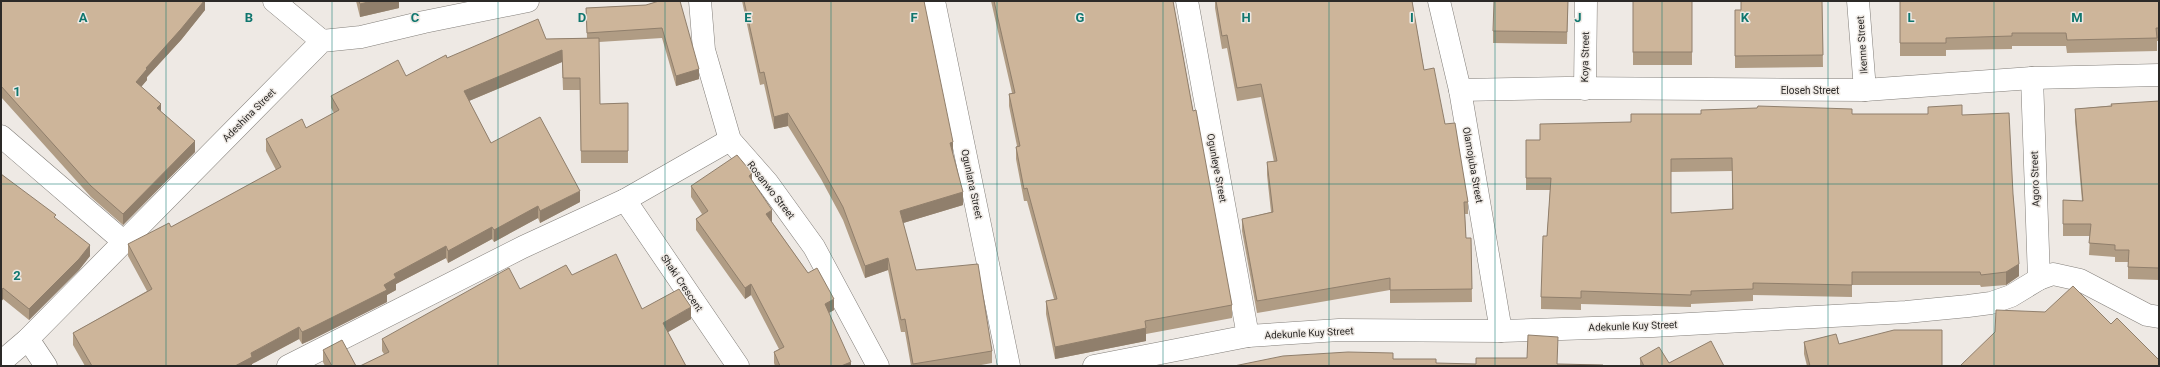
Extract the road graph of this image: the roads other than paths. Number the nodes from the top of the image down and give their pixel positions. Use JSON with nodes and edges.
{"nodes":[{"id":1,"x":274,"y":1,"type":"edge"},
{"id":2,"x":528,"y":1,"type":"edge"},
{"id":3,"x":700,"y":1,"type":"edge"},
{"id":4,"x":934,"y":1,"type":"edge"},
{"id":5,"x":1187,"y":1,"type":"edge"},
{"id":6,"x":1439,"y":1,"type":"edge"},
{"id":7,"x":1586,"y":1,"type":"edge"},
{"id":8,"x":1858,"y":1,"type":"edge"},
{"id":9,"x":322,"y":41,"type":"junction"},
{"id":10,"x":2159,"y":75,"type":"edge"},
{"id":11,"x":2032,"y":78,"type":"junction"},
{"id":12,"x":1585,"y":89,"type":"junction"},
{"id":13,"x":1460,"y":90,"type":"junction"},
{"id":14,"x":1865,"y":90,"type":"junction"},
{"id":15,"x":1,"y":136,"type":"edge"},
{"id":16,"x":730,"y":140,"type":"junction"},
{"id":17,"x":625,"y":200,"type":"junction"},
{"id":18,"x":123,"y":241,"type":"junction"},
{"id":19,"x":2039,"y":279,"type":"junction"},
{"id":20,"x":2159,"y":317,"type":"edge"},
{"id":21,"x":1501,"y":331,"type":"junction"},
{"id":22,"x":1248,"y":336,"type":"junction"},
{"id":23,"x":28,"y":339,"type":"junction"},
{"id":24,"x":1,"y":362,"type":"edge"},
{"id":25,"x":46,"y":366,"type":"edge"},
{"id":26,"x":288,"y":366,"type":"edge"},
{"id":27,"x":738,"y":366,"type":"edge"},
{"id":28,"x":878,"y":366,"type":"edge"},
{"id":29,"x":1009,"y":366,"type":"edge"},
{"id":30,"x":1094,"y":366,"type":"edge"}],
"edges":[{"from":1,"to":9,"type":"street"},
{"from":2,"to":9,"type":"street"},
{"from":3,"to":16,"type":"street","name":"Rosanwo Street"},
{"from":4,"to":29,"type":"street","name":"Ogunlana Street"},
{"from":5,"to":22,"type":"street","name":"Ogunleye Street"},
{"from":6,"to":13,"type":"street","name":"Olamojuba Street"},
{"from":7,"to":12,"type":"street","name":"Koya Street"},
{"from":8,"to":14,"type":"street","name":"Ikenne Street"},
{"from":9,"to":18,"type":"street","name":"Adeshina Street"},
{"from":10,"to":11,"type":"street","name":"Eloseh Street"},
{"from":11,"to":14,"type":"street","name":"Eloseh Street"},
{"from":11,"to":19,"type":"street","name":"Agoro Street"},
{"from":12,"to":13,"type":"street","name":"Eloseh Street"},
{"from":12,"to":14,"type":"street","name":"Eloseh Street"},
{"from":13,"to":21,"type":"street","name":"Olamojuba Street"},
{"from":15,"to":18,"type":"street"},
{"from":16,"to":17,"type":"street"},
{"from":16,"to":28,"type":"street","name":"Rosanwo Street"},
{"from":17,"to":26,"type":"street"},
{"from":17,"to":27,"type":"street","name":"Shaki Crescent"},
{"from":18,"to":23,"type":"street","name":"Adeshina Street"},
{"from":19,"to":20,"type":"street","name":"Adekunle Kuy Street"},
{"from":19,"to":21,"type":"street","name":"Adekunle Kuy Street"},
{"from":21,"to":22,"type":"street","name":"Adekunle Kuy Street"},
{"from":22,"to":30,"type":"street","name":"Adekunle Kuy Street"},
{"from":23,"to":24,"type":"street","name":"Adeshina Street"},
{"from":23,"to":25,"type":"street"}]}
